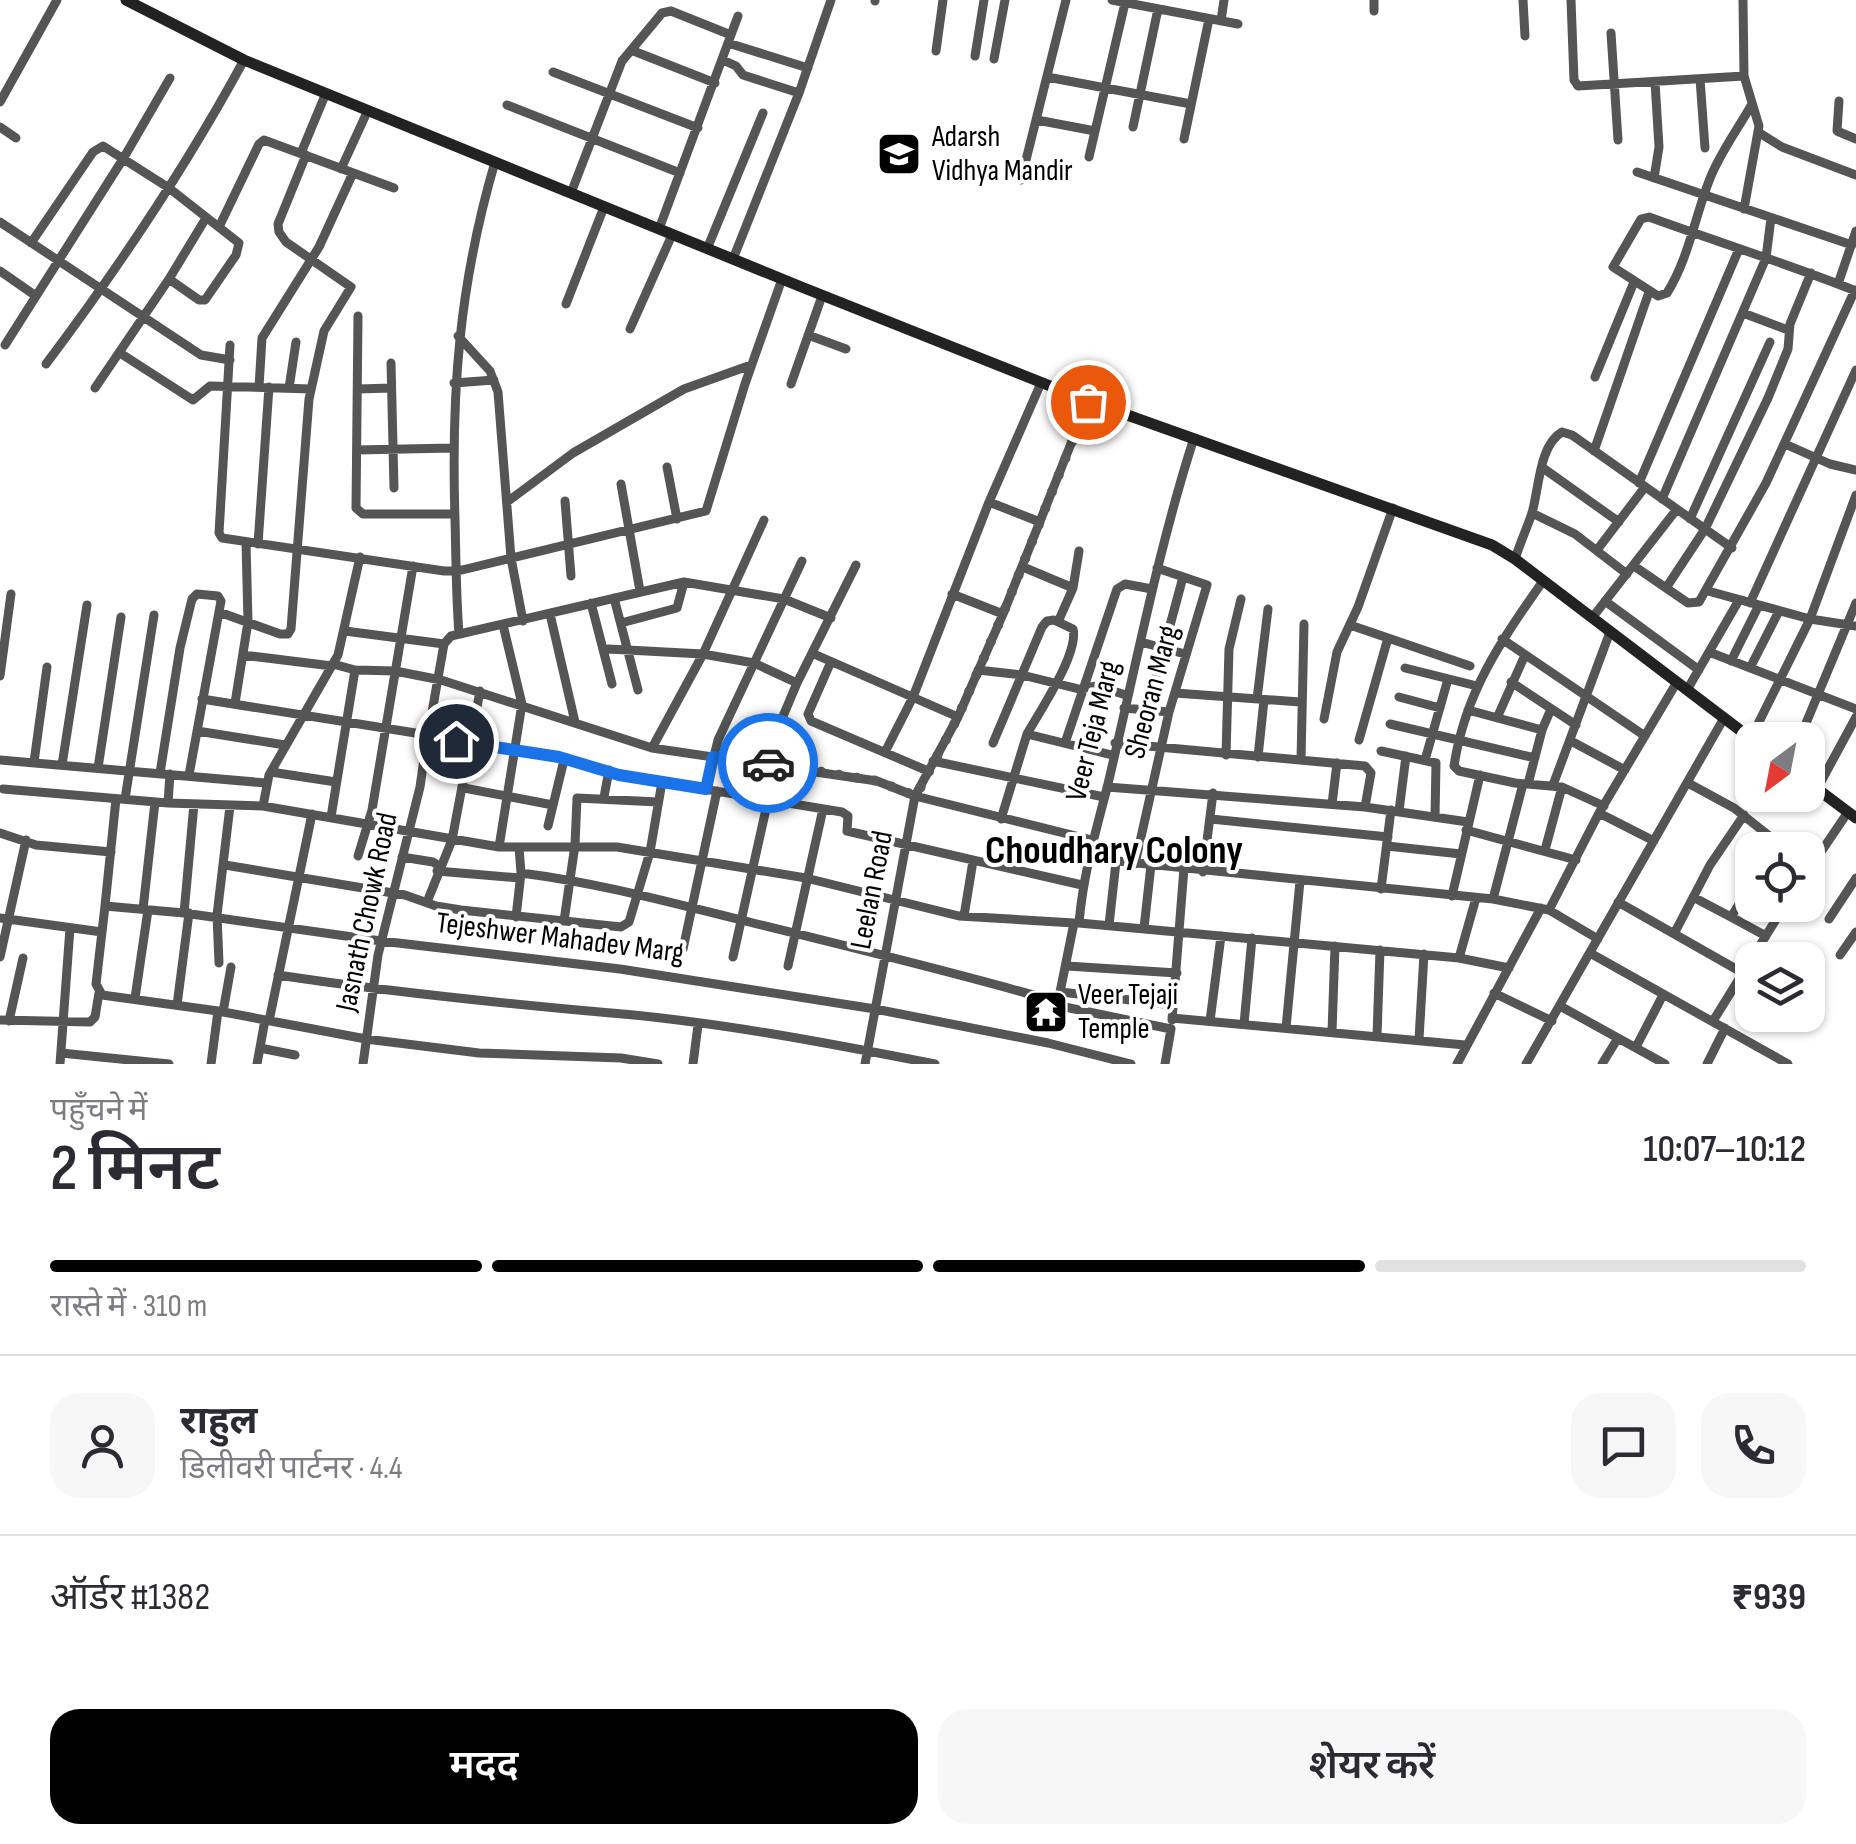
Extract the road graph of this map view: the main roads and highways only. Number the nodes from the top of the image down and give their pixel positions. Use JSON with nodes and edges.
{"nodes":[{"id":1,"x":126,"y":0,"type":"edge"},
{"id":2,"x":1735,"y":726,"type":"edge"},
{"id":3,"x":1825,"y":795,"type":"edge"},
{"id":4,"x":1852,"y":815,"type":"edge"}],
"edges":[{"from":1,"to":2,"type":"main road"},
{"from":3,"to":4,"type":"main road"}]}
